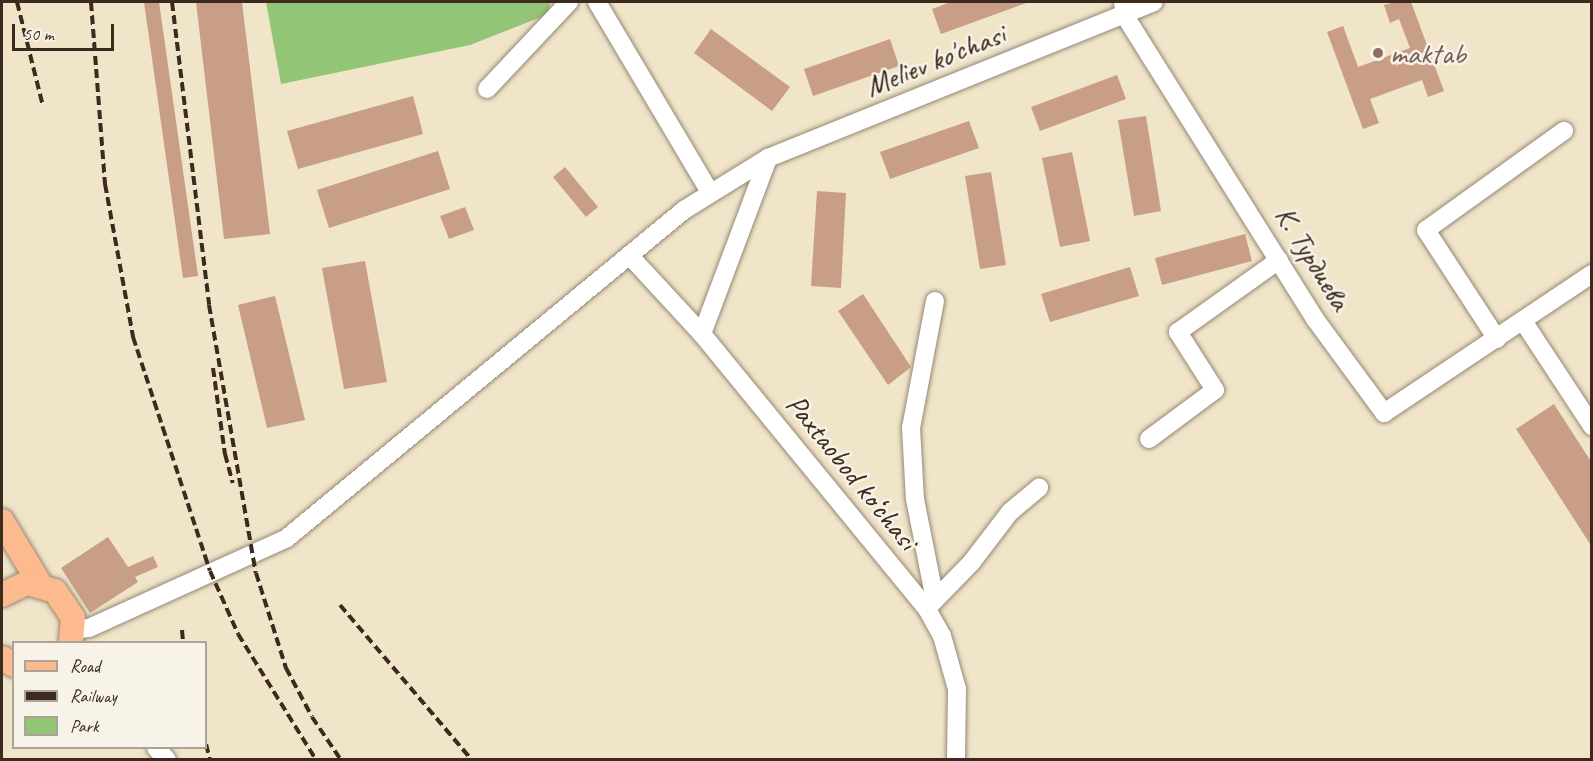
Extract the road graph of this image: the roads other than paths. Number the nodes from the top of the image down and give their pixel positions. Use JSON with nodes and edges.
{"nodes":[{"id":1,"x":569,"y":2,"type":"edge"},
{"id":2,"x":597,"y":2,"type":"edge"},
{"id":3,"x":1154,"y":2,"type":"edge"},
{"id":4,"x":1124,"y":9,"type":"edge"},
{"id":5,"x":487,"y":89,"type":"dead end"},
{"id":6,"x":1564,"y":131,"type":"dead end"},
{"id":7,"x":768,"y":158,"type":"junction"},
{"id":8,"x":710,"y":192,"type":"junction"},
{"id":9,"x":629,"y":255,"type":"junction"},
{"id":10,"x":1279,"y":260,"type":"junction"},
{"id":11,"x":1592,"y":274,"type":"edge"},
{"id":12,"x":935,"y":301,"type":"dead end"},
{"id":13,"x":1523,"y":321,"type":"junction"},
{"id":14,"x":702,"y":334,"type":"junction"},
{"id":15,"x":1497,"y":339,"type":"junction"},
{"id":16,"x":1592,"y":426,"type":"edge"},
{"id":17,"x":1149,"y":439,"type":"dead end"},
{"id":18,"x":1039,"y":488,"type":"dead end"},
{"id":19,"x":2,"y":521,"type":"edge"},
{"id":20,"x":40,"y":584,"type":"junction"},
{"id":21,"x":2,"y":595,"type":"edge"},
{"id":22,"x":931,"y":604,"type":"junction"},
{"id":23,"x":72,"y":636,"type":"edge"},
{"id":24,"x":956,"y":759,"type":"edge"}],
"edges":[{"from":1,"to":5,"type":"street"},
{"from":2,"to":8,"type":"street"},
{"from":3,"to":4,"type":"street","name":"Meliev ko'chasi"},
{"from":4,"to":7,"type":"street","name":"Meliev ko'chasi"},
{"from":4,"to":10,"type":"street","name":"К. Турдиева"},
{"from":6,"to":15,"type":"street"},
{"from":7,"to":8,"type":"street","name":"Meliev ko'chasi"},
{"from":7,"to":14,"type":"street"},
{"from":8,"to":9,"type":"street","name":"Meliev ko'chasi"},
{"from":9,"to":14,"type":"street","name":"Paxtaobod ko‘chasi"},
{"from":9,"to":23,"type":"street","name":"Meliev ko'chasi"},
{"from":10,"to":15,"type":"street","name":"К. Турдиева"},
{"from":10,"to":17,"type":"street"},
{"from":11,"to":13,"type":"street","name":"К. Турдиева"},
{"from":12,"to":22,"type":"street"},
{"from":13,"to":15,"type":"street","name":"К. Турдиева"},
{"from":13,"to":16,"type":"street"},
{"from":14,"to":22,"type":"street","name":"Paxtaobod ko‘chasi"},
{"from":18,"to":22,"type":"street"},
{"from":19,"to":20,"type":"main road"},
{"from":20,"to":21,"type":"main road"},
{"from":20,"to":23,"type":"main road"},
{"from":22,"to":24,"type":"street","name":"Paxtaobod ko‘chasi"}]}
